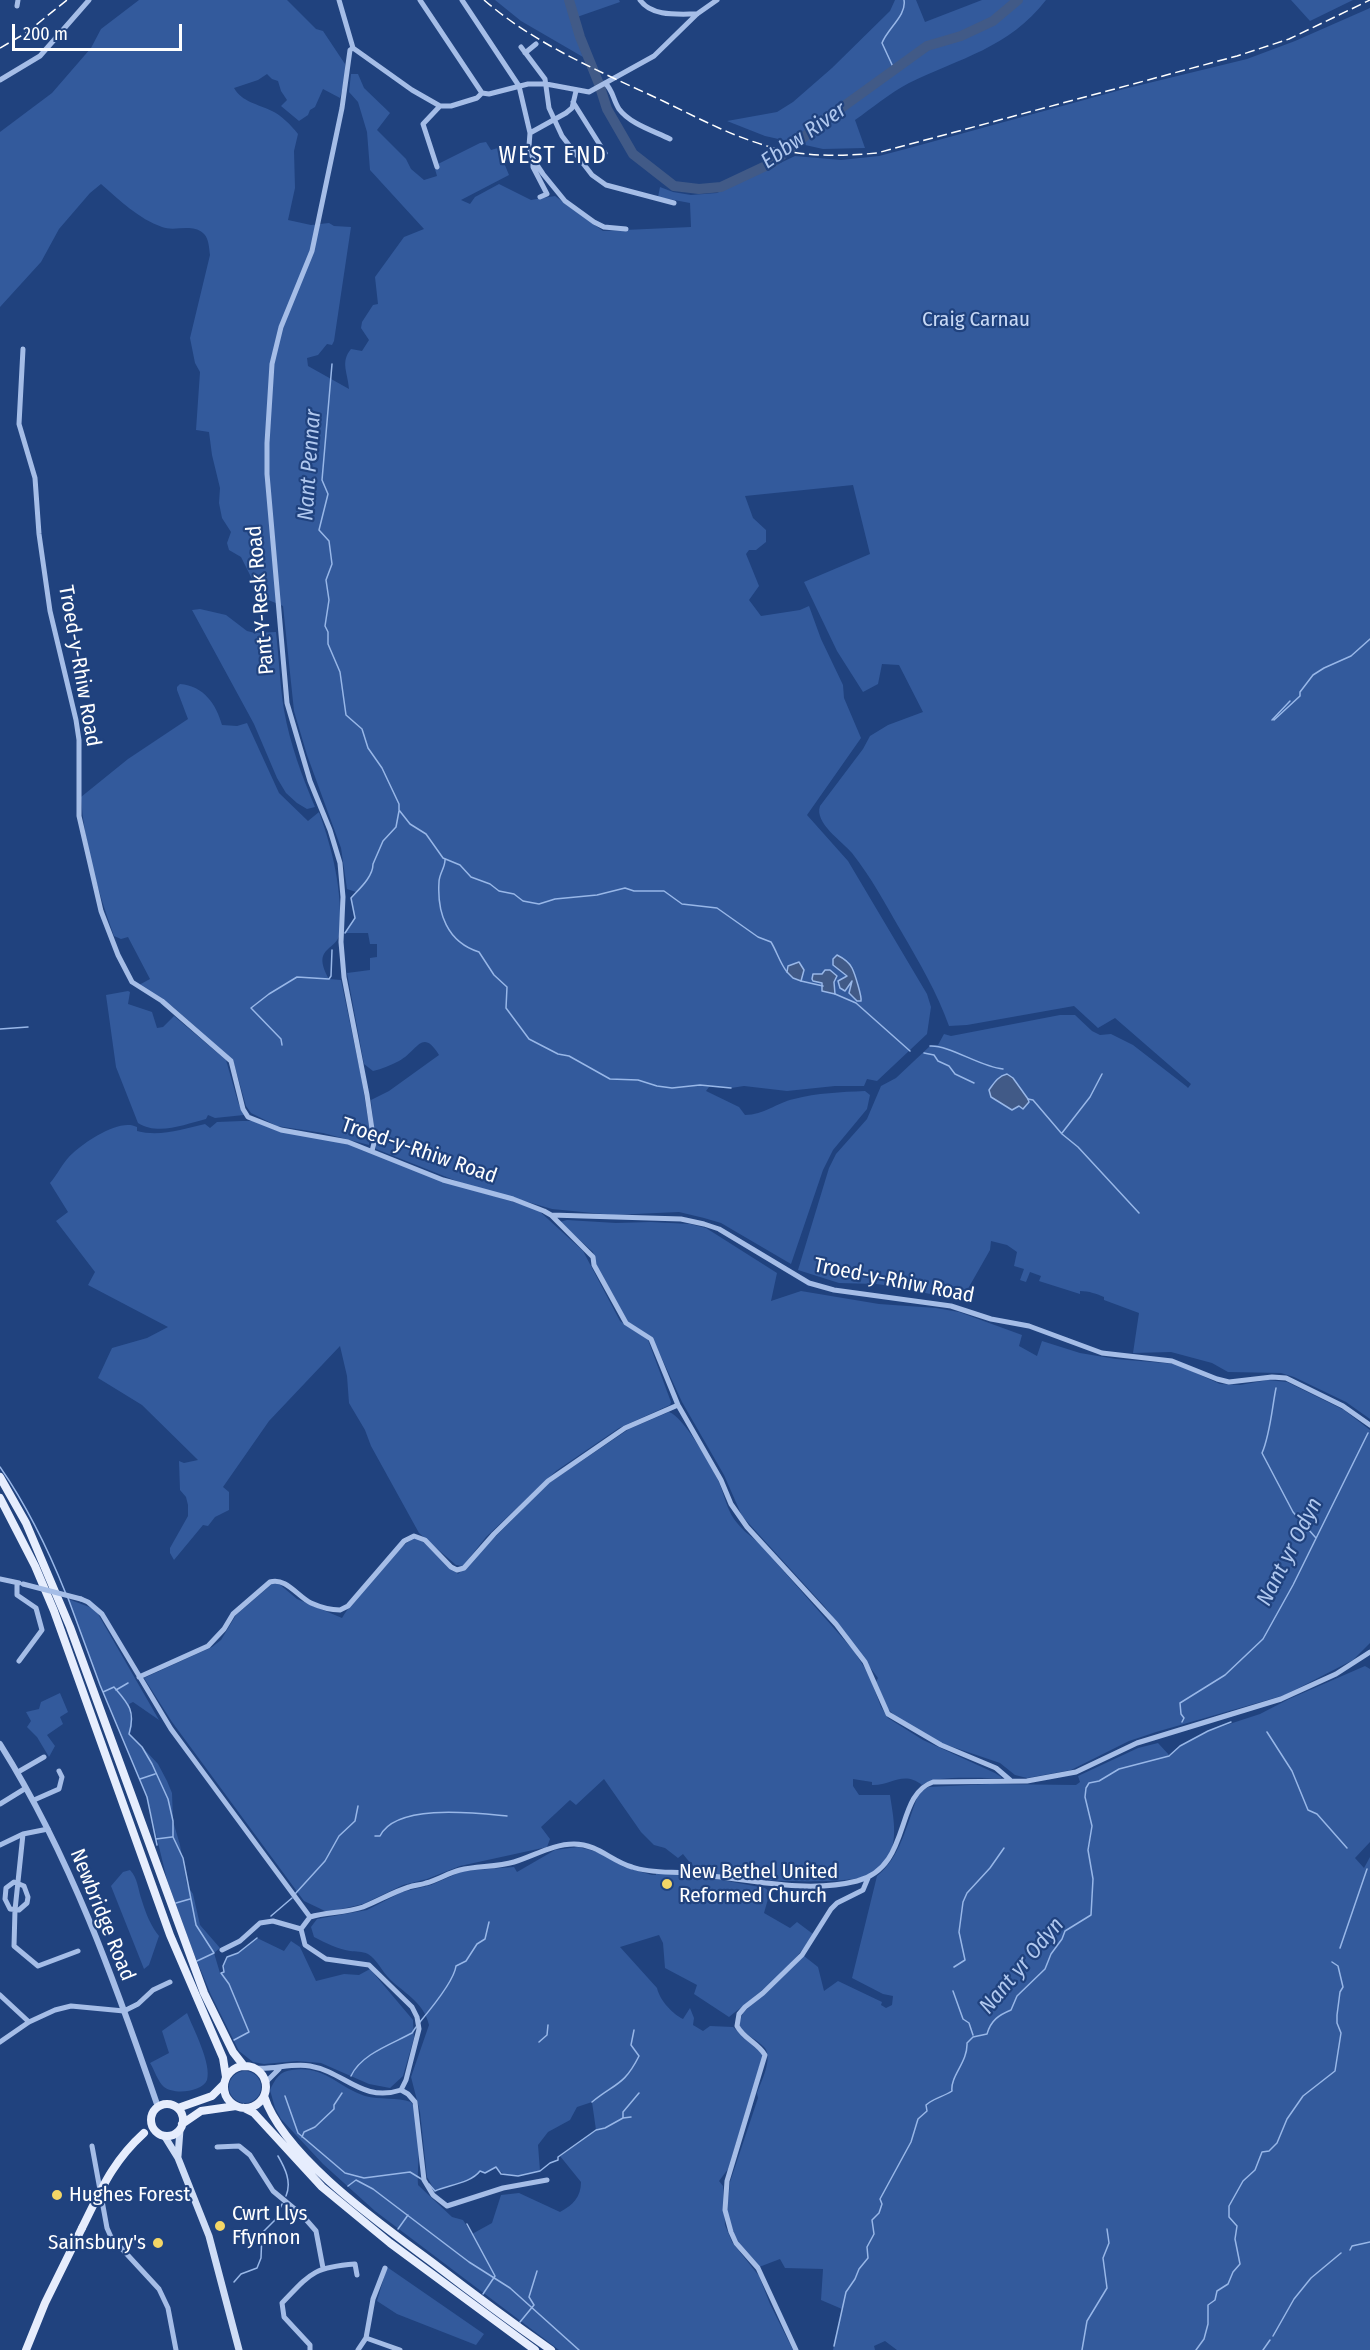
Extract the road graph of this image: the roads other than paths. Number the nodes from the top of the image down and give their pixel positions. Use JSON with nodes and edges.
{"nodes":[{"id":1,"x":89,"y":0,"type":"edge"},
{"id":2,"x":339,"y":0,"type":"edge"},
{"id":3,"x":420,"y":0,"type":"edge"},
{"id":4,"x":462,"y":0,"type":"edge"},
{"id":5,"x":640,"y":0,"type":"edge"},
{"id":6,"x":717,"y":0,"type":"edge"},
{"id":7,"x":697,"y":14,"type":"junction"},
{"id":8,"x":536,"y":44,"type":"dead end"},
{"id":9,"x":521,"y":47,"type":"dead end"},
{"id":10,"x":353,"y":48,"type":"junction"},
{"id":11,"x":525,"y":53,"type":"junction"},
{"id":12,"x":0,"y":80,"type":"edge"},
{"id":13,"x":546,"y":84,"type":"junction"},
{"id":14,"x":604,"y":84,"type":"junction"},
{"id":15,"x":519,"y":86,"type":"junction"},
{"id":16,"x":576,"y":91,"type":"junction"},
{"id":17,"x":483,"y":93,"type":"junction"},
{"id":18,"x":573,"y":102,"type":"junction"},
{"id":19,"x":440,"y":106,"type":"junction"},
{"id":20,"x":553,"y":120,"type":"junction"},
{"id":21,"x":530,"y":133,"type":"junction"},
{"id":22,"x":670,"y":139,"type":"dead end"},
{"id":23,"x":605,"y":153,"type":"dead end"},
{"id":24,"x":533,"y":159,"type":"junction"},
{"id":25,"x":436,"y":167,"type":"dead end"},
{"id":26,"x":540,"y":197,"type":"dead end"},
{"id":27,"x":674,"y":203,"type":"dead end"},
{"id":28,"x":626,"y":229,"type":"dead end"},
{"id":29,"x":23,"y":350,"type":"dead end"},
{"id":30,"x":372,"y":1151,"type":"junction"},
{"id":31,"x":551,"y":1215,"type":"junction"},
{"id":32,"x":678,"y":1404,"type":"junction"},
{"id":33,"x":1370,"y":1425,"type":"edge"},
{"id":34,"x":0,"y":1477,"type":"edge"},
{"id":35,"x":0,"y":1498,"type":"edge"},
{"id":36,"x":0,"y":1579,"type":"edge"},
{"id":37,"x":20,"y":1584,"type":"junction"},
{"id":38,"x":1368,"y":1653,"type":"edge"},
{"id":39,"x":19,"y":1661,"type":"dead end"},
{"id":40,"x":1370,"y":1661,"type":"edge"},
{"id":41,"x":139,"y":1677,"type":"junction"},
{"id":42,"x":0,"y":1743,"type":"edge"},
{"id":43,"x":44,"y":1757,"type":"dead end"},
{"id":44,"x":60,"y":1771,"type":"dead end"},
{"id":45,"x":18,"y":1772,"type":"junction"},
{"id":46,"x":1010,"y":1780,"type":"junction"},
{"id":47,"x":26,"y":1788,"type":"junction"},
{"id":48,"x":34,"y":1800,"type":"junction"},
{"id":49,"x":0,"y":1804,"type":"edge"},
{"id":50,"x":48,"y":1829,"type":"junction"},
{"id":51,"x":23,"y":1834,"type":"junction"},
{"id":52,"x":0,"y":1845,"type":"edge"},
{"id":53,"x":868,"y":1878,"type":"junction"},
{"id":54,"x":18,"y":1882,"type":"junction"},
{"id":55,"x":15,"y":1910,"type":"junction"},
{"id":56,"x":310,"y":1917,"type":"junction"},
{"id":57,"x":301,"y":1929,"type":"junction"},
{"id":58,"x":222,"y":1950,"type":"dead end"},
{"id":59,"x":78,"y":1951,"type":"dead end"},
{"id":60,"x":170,"y":1982,"type":"dead end"},
{"id":61,"x":0,"y":1995,"type":"edge"},
{"id":62,"x":124,"y":2011,"type":"junction"},
{"id":63,"x":29,"y":2022,"type":"junction"},
{"id":64,"x":0,"y":2042,"type":"edge"},
{"id":65,"x":244,"y":2066,"type":"junction"},
{"id":66,"x":254,"y":2068,"type":"junction"},
{"id":67,"x":280,"y":2068,"type":"junction"},
{"id":68,"x":225,"y":2081,"type":"junction"},
{"id":69,"x":266,"y":2083,"type":"junction"},
{"id":70,"x":401,"y":2090,"type":"junction"},
{"id":71,"x":264,"y":2096,"type":"junction"},
{"id":72,"x":158,"y":2107,"type":"junction"},
{"id":73,"x":240,"y":2107,"type":"junction"},
{"id":74,"x":178,"y":2108,"type":"junction"},
{"id":75,"x":152,"y":2126,"type":"junction"},
{"id":76,"x":181,"y":2127,"type":"junction"},
{"id":77,"x":165,"y":2137,"type":"junction"},
{"id":78,"x":92,"y":2146,"type":"dead end"},
{"id":79,"x":217,"y":2147,"type":"dead end"},
{"id":80,"x":178,"y":2158,"type":"junction"},
{"id":81,"x":548,"y":2180,"type":"dead end"},
{"id":82,"x":323,"y":2268,"type":"junction"},
{"id":83,"x":385,"y":2268,"type":"dead end"},
{"id":84,"x":357,"y":2275,"type":"dead end"},
{"id":85,"x":366,"y":2338,"type":"junction"},
{"id":86,"x":26,"y":2350,"type":"edge"},
{"id":87,"x":176,"y":2350,"type":"edge"},
{"id":88,"x":239,"y":2350,"type":"edge"},
{"id":89,"x":310,"y":2350,"type":"edge"},
{"id":90,"x":358,"y":2350,"type":"edge"},
{"id":91,"x":400,"y":2350,"type":"edge"},
{"id":92,"x":535,"y":2350,"type":"edge"},
{"id":93,"x":551,"y":2350,"type":"edge"},
{"id":94,"x":796,"y":2350,"type":"edge"}],
"edges":[{"from":1,"to":12,"type":"street"},
{"from":2,"to":10,"type":"street"},
{"from":3,"to":17,"type":"street"},
{"from":4,"to":15,"type":"street"},
{"from":5,"to":7,"type":"street"},
{"from":6,"to":7,"type":"street"},
{"from":7,"to":14,"type":"street"},
{"from":8,"to":11,"type":"street"},
{"from":9,"to":11,"type":"street"},
{"from":10,"to":19,"type":"street"},
{"from":10,"to":30,"type":"street","name":"Pant-Y-Resk Road"},
{"from":11,"to":13,"type":"street"},
{"from":13,"to":15,"type":"street"},
{"from":13,"to":16,"type":"street"},
{"from":13,"to":20,"type":"street"},
{"from":14,"to":16,"type":"street"},
{"from":14,"to":22,"type":"street"},
{"from":15,"to":17,"type":"street"},
{"from":15,"to":21,"type":"street"},
{"from":16,"to":18,"type":"street"},
{"from":17,"to":19,"type":"street"},
{"from":18,"to":20,"type":"street"},
{"from":18,"to":23,"type":"street"},
{"from":19,"to":25,"type":"street"},
{"from":20,"to":21,"type":"street"},
{"from":20,"to":27,"type":"street"},
{"from":21,"to":24,"type":"street"},
{"from":24,"to":26,"type":"street"},
{"from":24,"to":28,"type":"street"},
{"from":29,"to":30,"type":"street","name":"Troed-y-Rhiw Road"},
{"from":30,"to":31,"type":"street","name":"Troed-y-Rhiw Road"},
{"from":31,"to":32,"type":"street"},
{"from":31,"to":33,"type":"street","name":"Troed-y-Rhiw Road"},
{"from":32,"to":41,"type":"street"},
{"from":32,"to":46,"type":"street"},
{"from":34,"to":65,"type":"main road"},
{"from":35,"to":68,"type":"main road"},
{"from":36,"to":37,"type":"street"},
{"from":37,"to":39,"type":"street"},
{"from":37,"to":41,"type":"street","bridge":true},
{"from":38,"to":40,"type":"street"},
{"from":38,"to":46,"type":"street"},
{"from":41,"to":56,"type":"street"},
{"from":42,"to":45,"type":"street","name":"Newbridge Road"},
{"from":43,"to":45,"type":"street"},
{"from":44,"to":48,"type":"street"},
{"from":45,"to":47,"type":"street","name":"Newbridge Road"},
{"from":46,"to":53,"type":"street"},
{"from":47,"to":48,"type":"street","name":"Newbridge Road"},
{"from":47,"to":49,"type":"street"},
{"from":48,"to":50,"type":"street","name":"Newbridge Road"},
{"from":50,"to":51,"type":"street"},
{"from":50,"to":62,"type":"street","name":"Newbridge Road"},
{"from":51,"to":52,"type":"street"},
{"from":51,"to":54,"type":"street"},
{"from":53,"to":56,"type":"street"},
{"from":53,"to":94,"type":"street"},
{"from":54,"to":55,"type":"street"},
{"from":54,"to":55,"type":"street"},
{"from":54,"to":55,"type":"street"},
{"from":55,"to":59,"type":"street"},
{"from":56,"to":57,"type":"street"},
{"from":57,"to":58,"type":"street"},
{"from":57,"to":70,"type":"street"},
{"from":60,"to":62,"type":"street"},
{"from":61,"to":63,"type":"street"},
{"from":62,"to":63,"type":"street"},
{"from":62,"to":72,"type":"street","name":"Newbridge Road"},
{"from":63,"to":64,"type":"street"},
{"from":65,"to":66,"type":"main road"},
{"from":65,"to":68,"type":"main road"},
{"from":66,"to":67,"type":"street"},
{"from":66,"to":69,"type":"main road"},
{"from":67,"to":69,"type":"street"},
{"from":67,"to":70,"type":"street"},
{"from":68,"to":73,"type":"main road"},
{"from":68,"to":74,"type":"main road"},
{"from":69,"to":71,"type":"main road"},
{"from":70,"to":81,"type":"street"},
{"from":71,"to":73,"type":"main road"},
{"from":71,"to":93,"type":"main road"},
{"from":72,"to":74,"type":"main road"},
{"from":72,"to":75,"type":"main road"},
{"from":73,"to":76,"type":"main road"},
{"from":73,"to":92,"type":"main road"},
{"from":74,"to":76,"type":"main road"},
{"from":75,"to":77,"type":"main road"},
{"from":75,"to":86,"type":"main road","bridge":true},
{"from":76,"to":77,"type":"main road"},
{"from":76,"to":80,"type":"main road"},
{"from":77,"to":80,"type":"main road"},
{"from":78,"to":87,"type":"street"},
{"from":79,"to":82,"type":"street"},
{"from":80,"to":88,"type":"main road"},
{"from":82,"to":84,"type":"street"},
{"from":82,"to":89,"type":"street"},
{"from":83,"to":85,"type":"street"},
{"from":85,"to":90,"type":"street"},
{"from":85,"to":91,"type":"street"}]}
